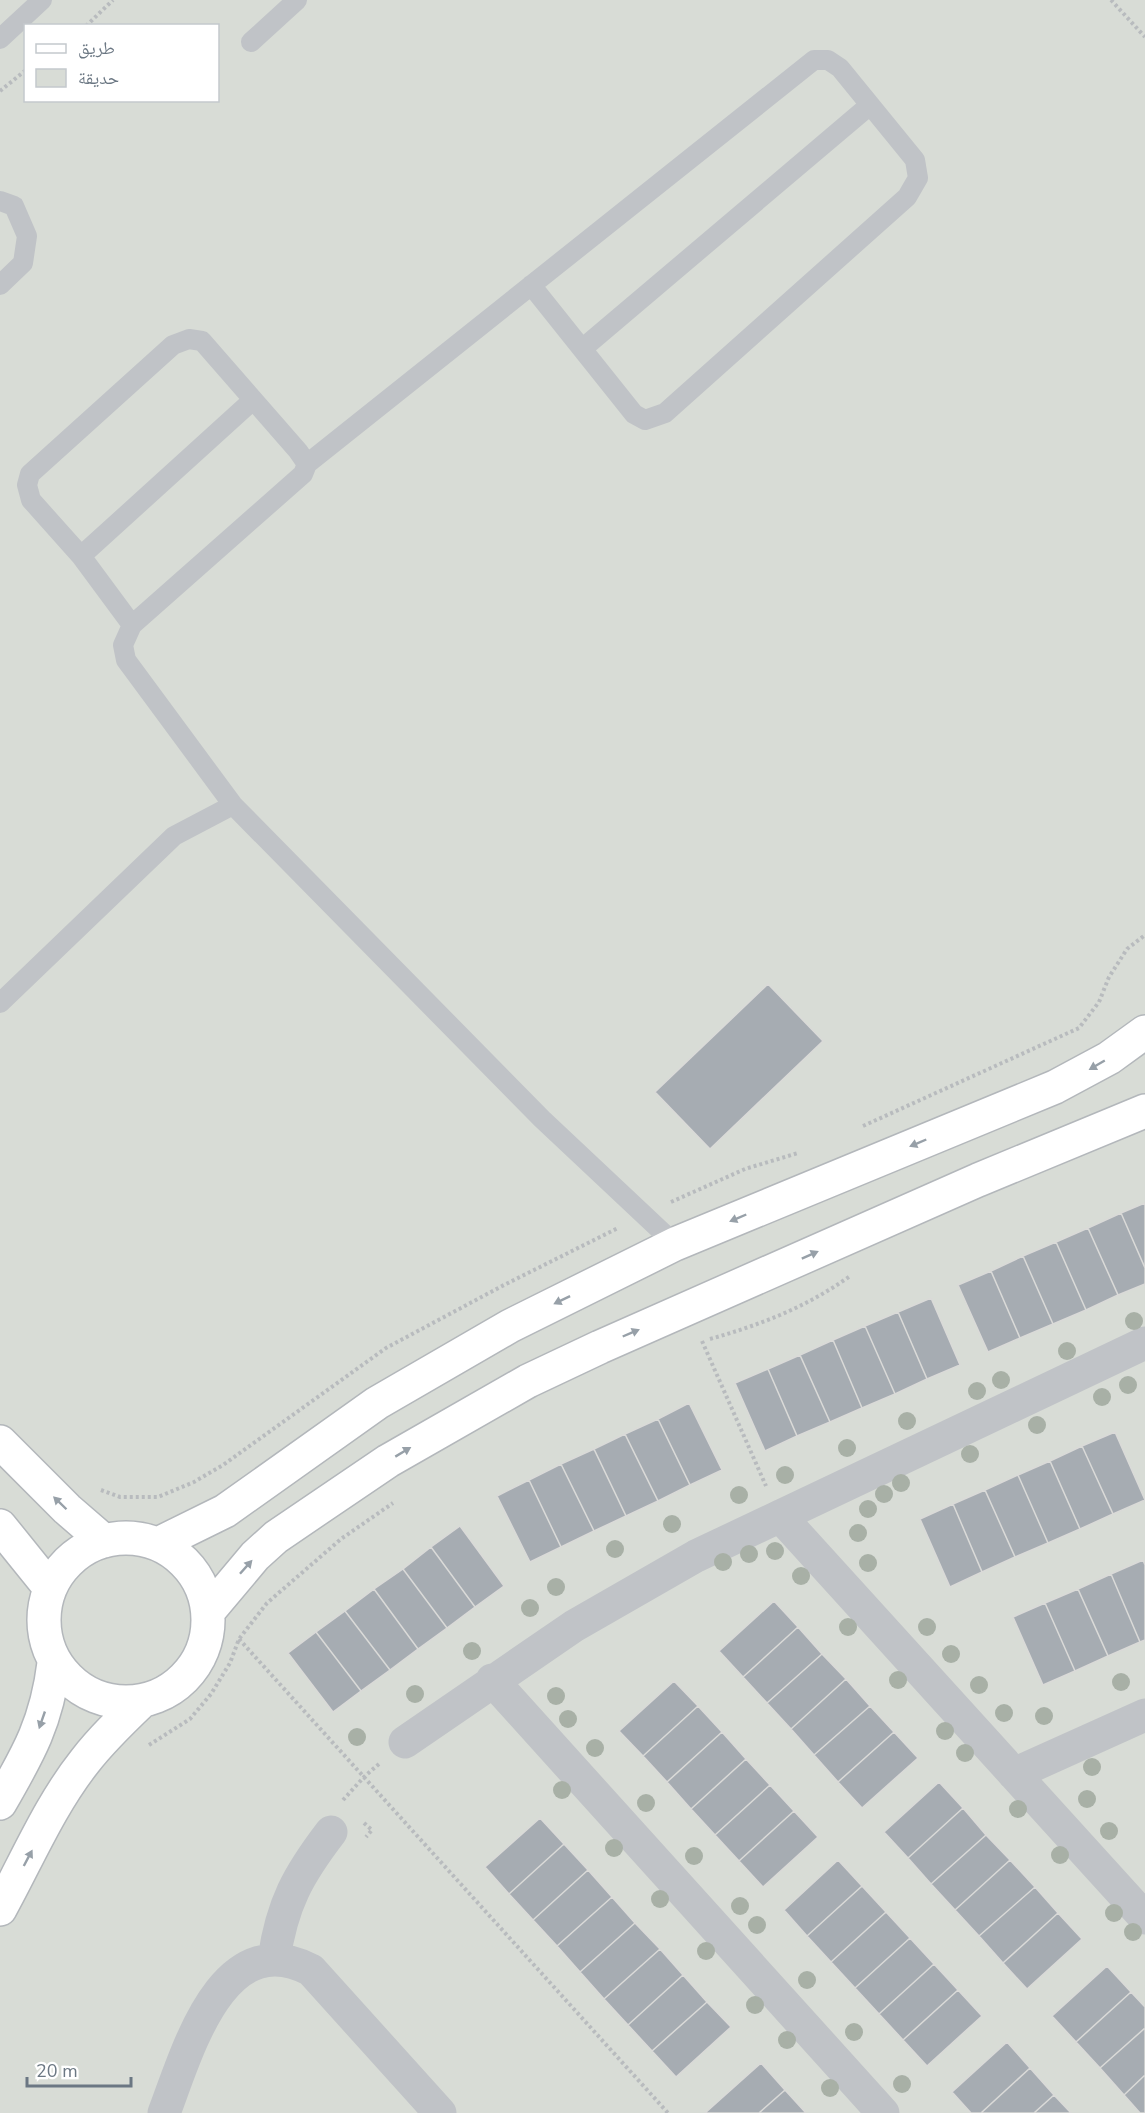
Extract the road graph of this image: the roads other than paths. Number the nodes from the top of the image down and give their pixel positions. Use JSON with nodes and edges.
{"nodes":[{"id":1,"x":42,"y":0,"type":"edge"},
{"id":2,"x":297,"y":0,"type":"edge"},
{"id":3,"x":0,"y":39,"type":"edge"},
{"id":4,"x":251,"y":42,"type":"dead end"},
{"id":5,"x":870,"y":105,"type":"junction"},
{"id":6,"x":0,"y":201,"type":"edge"},
{"id":7,"x":0,"y":285,"type":"edge"},
{"id":8,"x":531,"y":285,"type":"junction"},
{"id":9,"x":582,"y":349,"type":"junction"},
{"id":10,"x":253,"y":400,"type":"junction"},
{"id":11,"x":307,"y":464,"type":"junction"},
{"id":12,"x":81,"y":556,"type":"junction"},
{"id":13,"x":132,"y":626,"type":"junction"},
{"id":14,"x":233,"y":805,"type":"junction"},
{"id":15,"x":0,"y":1003,"type":"edge"},
{"id":16,"x":1145,"y":1032,"type":"edge"},
{"id":17,"x":1145,"y":1111,"type":"edge"},
{"id":18,"x":675,"y":1244,"type":"junction"},
{"id":19,"x":1145,"y":1343,"type":"edge"},
{"id":20,"x":0,"y":1442,"type":"edge"},
{"id":21,"x":780,"y":1516,"type":"junction"},
{"id":22,"x":0,"y":1526,"type":"edge"},
{"id":23,"x":104,"y":1541,"type":"junction"},
{"id":24,"x":158,"y":1544,"type":"junction"},
{"id":25,"x":50,"y":1588,"type":"junction"},
{"id":26,"x":208,"y":1612,"type":"junction"},
{"id":27,"x":54,"y":1663,"type":"junction"},
{"id":28,"x":492,"y":1680,"type":"junction"},
{"id":29,"x":142,"y":1701,"type":"junction"},
{"id":30,"x":1145,"y":1715,"type":"edge"},
{"id":31,"x":405,"y":1742,"type":"dead end"},
{"id":32,"x":1014,"y":1774,"type":"junction"},
{"id":33,"x":0,"y":1803,"type":"edge"},
{"id":34,"x":331,"y":1832,"type":"dead end"},
{"id":35,"x":0,"y":1909,"type":"edge"},
{"id":36,"x":1145,"y":1918,"type":"edge"},
{"id":37,"x":274,"y":1959,"type":"junction"},
{"id":38,"x":164,"y":2113,"type":"edge"},
{"id":39,"x":440,"y":2113,"type":"edge"},
{"id":40,"x":884,"y":2113,"type":"edge"}],
"edges":[{"from":1,"to":3,"type":"lane"},
{"from":2,"to":4,"type":"lane"},
{"from":5,"to":8,"type":"lane"},
{"from":5,"to":9,"type":"lane"},
{"from":5,"to":9,"type":"lane"},
{"from":6,"to":7,"type":"lane"},
{"from":8,"to":9,"type":"lane"},
{"from":8,"to":11,"type":"lane"},
{"from":10,"to":11,"type":"lane"},
{"from":10,"to":12,"type":"lane"},
{"from":10,"to":12,"type":"lane"},
{"from":11,"to":13,"type":"lane"},
{"from":12,"to":13,"type":"lane"},
{"from":13,"to":14,"type":"lane"},
{"from":14,"to":15,"type":"lane"},
{"from":14,"to":18,"type":"lane"},
{"from":16,"to":18,"type":"street","one_way":true},
{"from":26,"to":17,"type":"street","one_way":true},
{"from":18,"to":24,"type":"street","one_way":true},
{"from":19,"to":21,"type":"street"},
{"from":23,"to":20,"type":"street","one_way":true},
{"from":21,"to":28,"type":"street"},
{"from":21,"to":32,"type":"street"},
{"from":22,"to":25,"type":"street"},
{"from":23,"to":24,"type":"street"},
{"from":23,"to":25,"type":"street"},
{"from":24,"to":26,"type":"street"},
{"from":25,"to":27,"type":"street"},
{"from":26,"to":29,"type":"street"},
{"from":27,"to":29,"type":"street"},
{"from":27,"to":33,"type":"street","one_way":true},
{"from":28,"to":31,"type":"street"},
{"from":28,"to":40,"type":"street"},
{"from":35,"to":29,"type":"street","one_way":true},
{"from":30,"to":32,"type":"street"},
{"from":32,"to":36,"type":"street"},
{"from":34,"to":37,"type":"street"},
{"from":37,"to":38,"type":"street"},
{"from":37,"to":39,"type":"street"}]}
